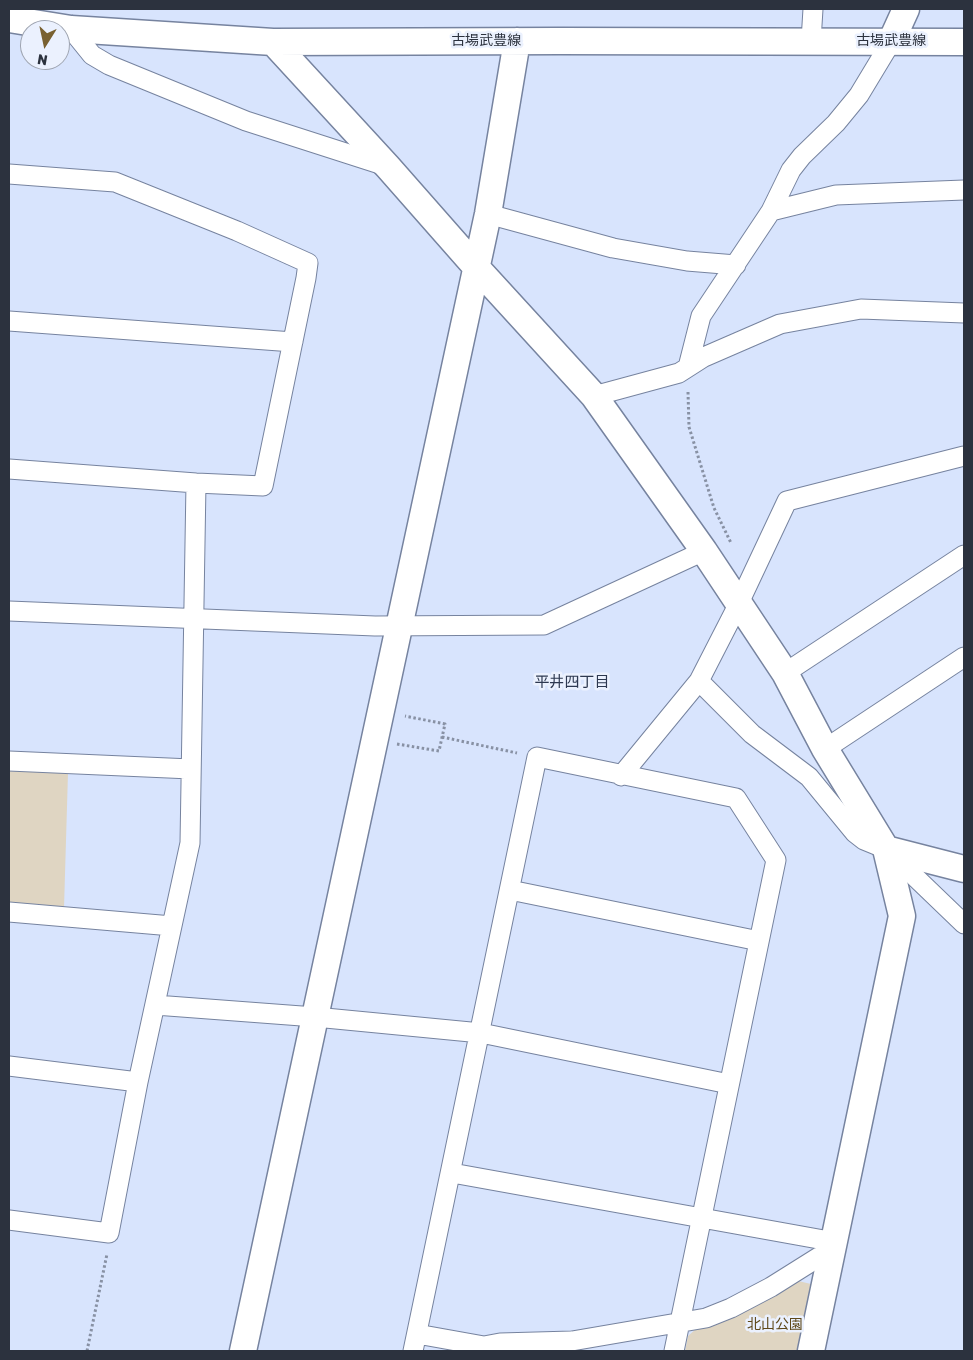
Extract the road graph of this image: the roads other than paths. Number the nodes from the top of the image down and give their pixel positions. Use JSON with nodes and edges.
{"nodes":[{"id":1,"x":813,"y":9,"type":"edge"},
{"id":2,"x":906,"y":9,"type":"edge"},
{"id":3,"x":9,"y":19,"type":"edge"},
{"id":4,"x":71,"y":29,"type":"junction"},
{"id":5,"x":517,"y":41,"type":"junction"},
{"id":6,"x":811,"y":41,"type":"junction"},
{"id":7,"x":274,"y":42,"type":"junction"},
{"id":8,"x":891,"y":42,"type":"junction"},
{"id":9,"x":964,"y":42,"type":"edge"},
{"id":10,"x":388,"y":167,"type":"junction"},
{"id":11,"x":9,"y":174,"type":"edge"},
{"id":12,"x":964,"y":190,"type":"edge"},
{"id":13,"x":770,"y":211,"type":"junction"},
{"id":14,"x":488,"y":214,"type":"junction"},
{"id":15,"x":736,"y":265,"type":"junction"},
{"id":16,"x":476,"y":267,"type":"junction"},
{"id":17,"x":964,"y":313,"type":"edge"},
{"id":18,"x":9,"y":321,"type":"edge"},
{"id":19,"x":293,"y":342,"type":"junction"},
{"id":20,"x":688,"y":367,"type":"junction"},
{"id":21,"x":594,"y":396,"type":"junction"},
{"id":22,"x":964,"y":456,"type":"edge"},
{"id":23,"x":9,"y":469,"type":"edge"},
{"id":24,"x":196,"y":483,"type":"junction"},
{"id":25,"x":704,"y":551,"type":"junction"},
{"id":26,"x":964,"y":555,"type":"edge"},
{"id":27,"x":744,"y":592,"type":"junction"},
{"id":28,"x":9,"y":611,"type":"edge"},
{"id":29,"x":194,"y":618,"type":"junction"},
{"id":30,"x":400,"y":627,"type":"junction"},
{"id":31,"x":964,"y":657,"type":"edge"},
{"id":32,"x":785,"y":673,"type":"junction"},
{"id":33,"x":699,"y":681,"type":"junction"},
{"id":34,"x":825,"y":749,"type":"junction"},
{"id":35,"x":9,"y":761,"type":"edge"},
{"id":36,"x":191,"y":769,"type":"junction"},
{"id":37,"x":621,"y":776,"type":"junction"},
{"id":38,"x":886,"y":849,"type":"junction"},
{"id":39,"x":964,"y":869,"type":"edge"},
{"id":40,"x":510,"y":890,"type":"junction"},
{"id":41,"x":9,"y":912,"type":"edge"},
{"id":42,"x":964,"y":924,"type":"edge"},
{"id":43,"x":172,"y":926,"type":"junction"},
{"id":44,"x":759,"y":941,"type":"junction"},
{"id":45,"x":155,"y":1005,"type":"junction"},
{"id":46,"x":315,"y":1017,"type":"junction"},
{"id":47,"x":481,"y":1033,"type":"junction"},
{"id":48,"x":9,"y":1066,"type":"edge"},
{"id":49,"x":138,"y":1082,"type":"junction"},
{"id":50,"x":729,"y":1084,"type":"junction"},
{"id":51,"x":452,"y":1172,"type":"junction"},
{"id":52,"x":701,"y":1219,"type":"junction"},
{"id":53,"x":9,"y":1220,"type":"edge"},
{"id":54,"x":835,"y":1242,"type":"junction"},
{"id":55,"x":680,"y":1322,"type":"junction"},
{"id":56,"x":415,"y":1342,"type":"edge"},
{"id":57,"x":243,"y":1351,"type":"edge"},
{"id":58,"x":674,"y":1351,"type":"edge"},
{"id":59,"x":811,"y":1351,"type":"edge"}],
"edges":[{"from":1,"to":6,"type":"street"},
{"from":2,"to":8,"type":"street"},
{"from":3,"to":4,"type":"street","name":"古場武豊線"},
{"from":4,"to":7,"type":"street","name":"古場武豊線"},
{"from":4,"to":10,"type":"street"},
{"from":5,"to":6,"type":"street","name":"古場武豊線"},
{"from":5,"to":7,"type":"street","name":"古場武豊線"},
{"from":5,"to":14,"type":"street"},
{"from":6,"to":8,"type":"street","name":"古場武豊線"},
{"from":7,"to":10,"type":"street"},
{"from":8,"to":9,"type":"street","name":"古場武豊線"},
{"from":8,"to":13,"type":"street"},
{"from":10,"to":16,"type":"street"},
{"from":11,"to":19,"type":"street"},
{"from":12,"to":13,"type":"street"},
{"from":13,"to":15,"type":"street"},
{"from":14,"to":15,"type":"street"},
{"from":14,"to":16,"type":"street"},
{"from":15,"to":20,"type":"street"},
{"from":16,"to":21,"type":"street"},
{"from":16,"to":30,"type":"street"},
{"from":17,"to":20,"type":"street"},
{"from":18,"to":19,"type":"street"},
{"from":19,"to":24,"type":"street"},
{"from":20,"to":21,"type":"street"},
{"from":21,"to":25,"type":"street"},
{"from":22,"to":27,"type":"street"},
{"from":23,"to":24,"type":"street"},
{"from":24,"to":29,"type":"street"},
{"from":25,"to":27,"type":"street"},
{"from":25,"to":30,"type":"street"},
{"from":26,"to":32,"type":"street"},
{"from":27,"to":32,"type":"street"},
{"from":27,"to":33,"type":"street"},
{"from":28,"to":29,"type":"street"},
{"from":29,"to":30,"type":"street"},
{"from":29,"to":36,"type":"street"},
{"from":30,"to":46,"type":"street"},
{"from":31,"to":34,"type":"street"},
{"from":32,"to":34,"type":"street"},
{"from":33,"to":37,"type":"street"},
{"from":33,"to":38,"type":"street"},
{"from":34,"to":38,"type":"street"},
{"from":35,"to":36,"type":"street"},
{"from":36,"to":43,"type":"street"},
{"from":37,"to":40,"type":"street"},
{"from":37,"to":44,"type":"street"},
{"from":38,"to":39,"type":"street"},
{"from":38,"to":42,"type":"street"},
{"from":38,"to":54,"type":"street"},
{"from":40,"to":44,"type":"street"},
{"from":40,"to":47,"type":"street"},
{"from":41,"to":43,"type":"street"},
{"from":43,"to":45,"type":"street"},
{"from":44,"to":50,"type":"street"},
{"from":45,"to":46,"type":"street"},
{"from":45,"to":49,"type":"street"},
{"from":46,"to":47,"type":"street"},
{"from":46,"to":57,"type":"street"},
{"from":47,"to":50,"type":"street"},
{"from":47,"to":51,"type":"street"},
{"from":48,"to":49,"type":"street"},
{"from":49,"to":53,"type":"street"},
{"from":50,"to":52,"type":"street"},
{"from":51,"to":52,"type":"street"},
{"from":51,"to":56,"type":"street"},
{"from":52,"to":54,"type":"street"},
{"from":52,"to":55,"type":"street"},
{"from":54,"to":55,"type":"street"},
{"from":54,"to":59,"type":"street"},
{"from":55,"to":56,"type":"street"},
{"from":55,"to":58,"type":"street"}]}
